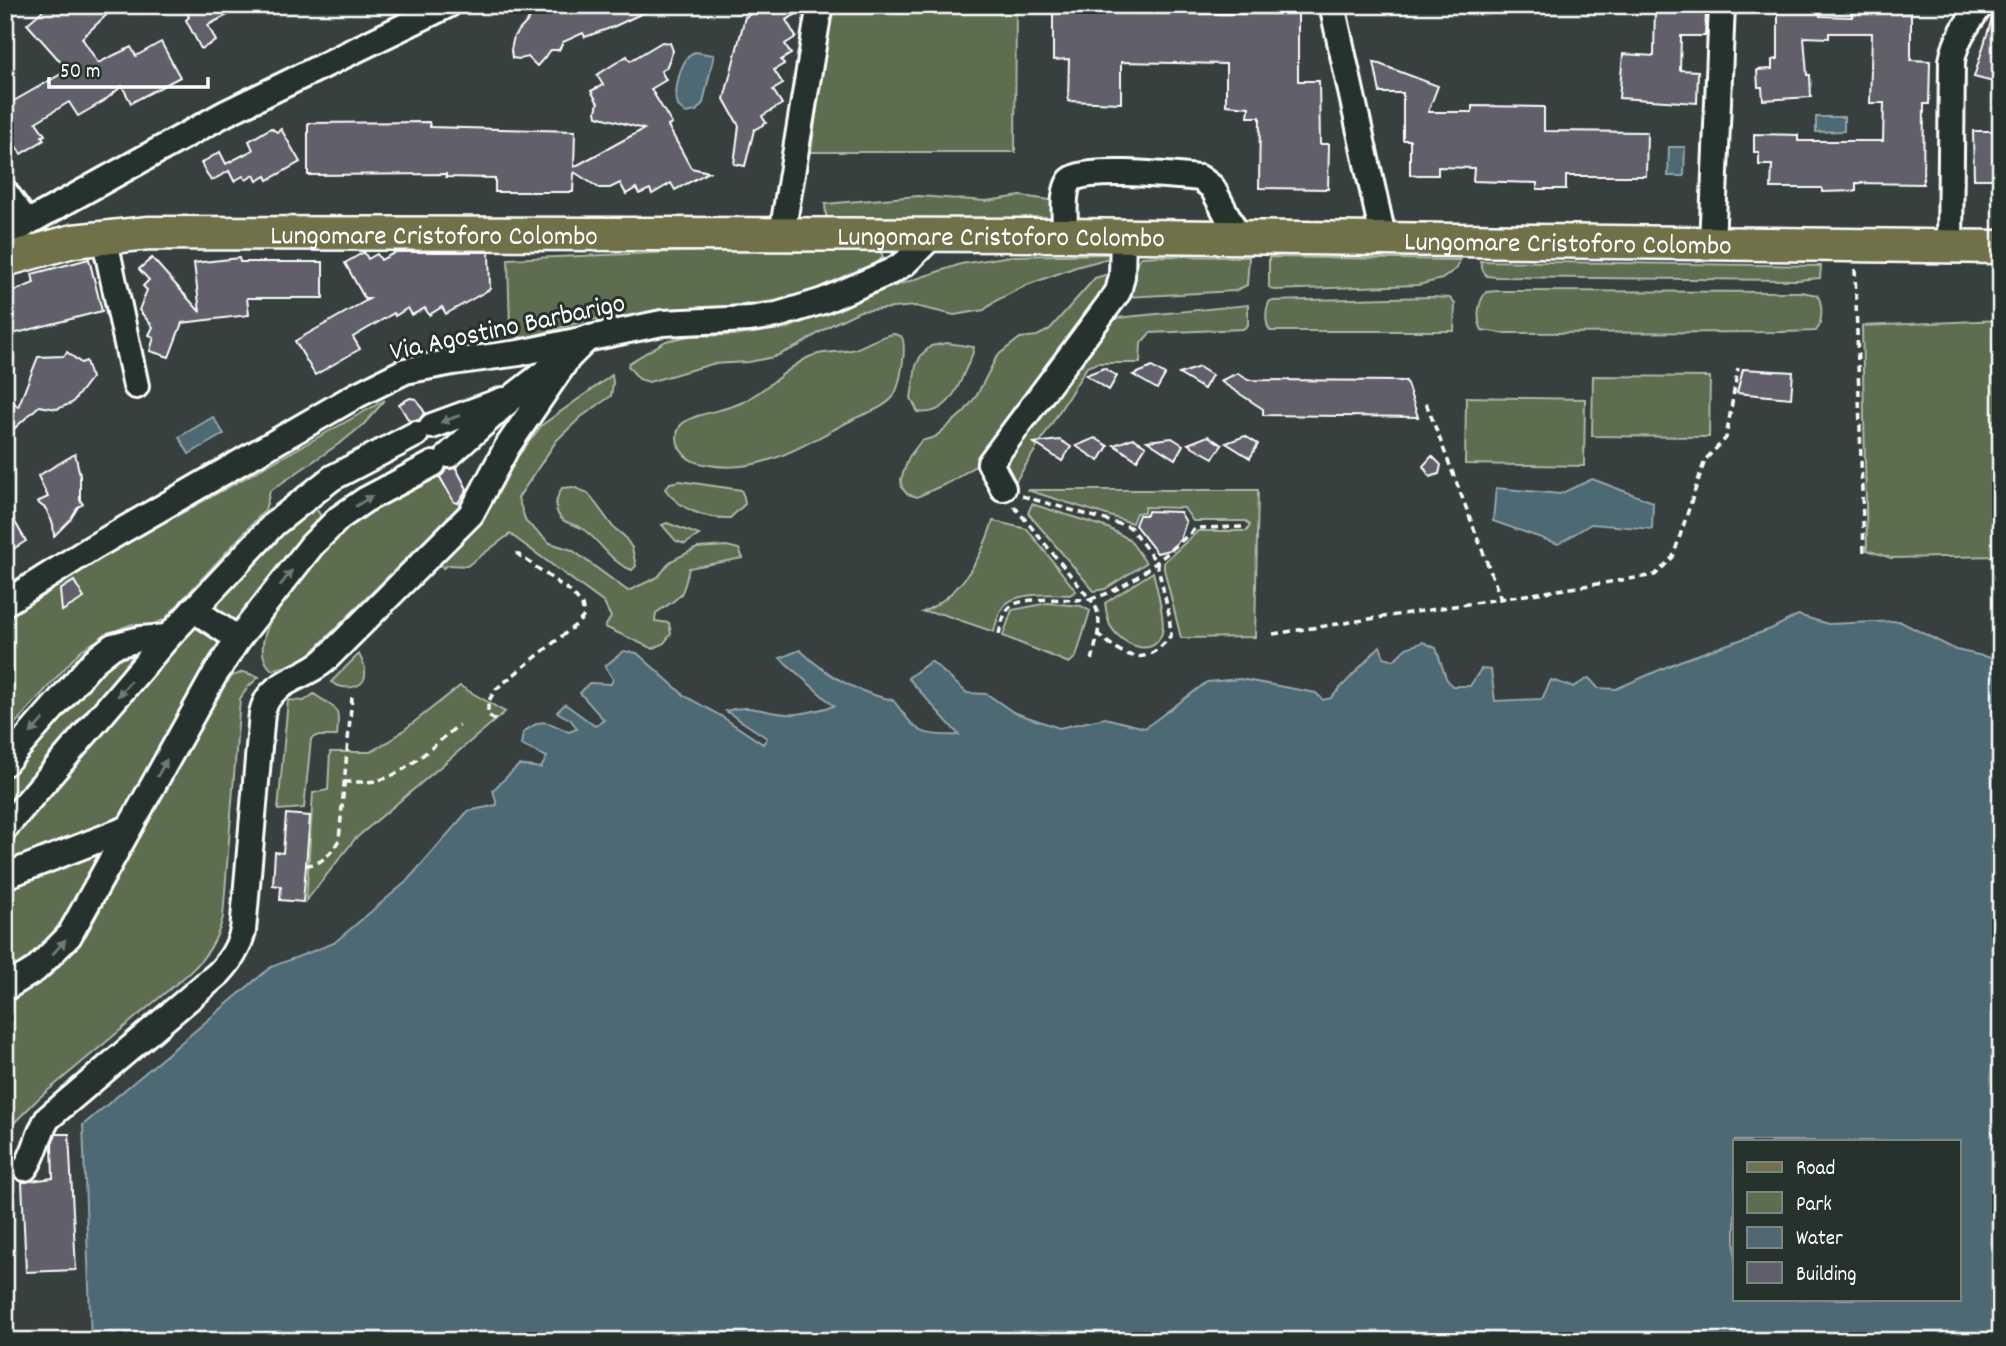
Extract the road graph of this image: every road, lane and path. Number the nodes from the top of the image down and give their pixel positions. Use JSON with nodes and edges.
{"nodes":[{"id":1,"x":448,"y":5,"type":"edge"},
{"id":2,"x":1332,"y":5,"type":"edge"},
{"id":3,"x":1722,"y":5,"type":"edge"},
{"id":4,"x":1981,"y":5,"type":"edge"},
{"id":5,"x":819,"y":10,"type":"dead end"},
{"id":6,"x":5,"y":192,"type":"edge"},
{"id":7,"x":27,"y":223,"type":"junction"},
{"id":8,"x":782,"y":234,"type":"junction"},
{"id":9,"x":933,"y":235,"type":"junction"},
{"id":10,"x":1065,"y":235,"type":"junction"},
{"id":11,"x":104,"y":236,"type":"junction"},
{"id":12,"x":1123,"y":237,"type":"junction"},
{"id":13,"x":5,"y":239,"type":"edge"},
{"id":14,"x":1239,"y":239,"type":"junction"},
{"id":15,"x":1384,"y":241,"type":"junction"},
{"id":16,"x":1712,"y":244,"type":"junction"},
{"id":17,"x":1950,"y":247,"type":"junction"},
{"id":18,"x":2001,"y":247,"type":"edge"},
{"id":19,"x":5,"y":260,"type":"edge"},
{"id":20,"x":1855,"y":267,"type":"dead end"},
{"id":21,"x":588,"y":338,"type":"junction"},
{"id":22,"x":1738,"y":368,"type":"dead end"},
{"id":23,"x":136,"y":386,"type":"dead end"},
{"id":24,"x":514,"y":397,"type":"junction"},
{"id":25,"x":1426,"y":403,"type":"dead end"},
{"id":26,"x":1003,"y":488,"type":"junction"},
{"id":27,"x":1245,"y":527,"type":"dead end"},
{"id":28,"x":512,"y":550,"type":"dead end"},
{"id":29,"x":1864,"y":554,"type":"dead end"},
{"id":30,"x":1157,"y":563,"type":"junction"},
{"id":31,"x":1501,"y":598,"type":"junction"},
{"id":32,"x":1090,"y":599,"type":"junction"},
{"id":33,"x":5,"y":603,"type":"edge"},
{"id":34,"x":192,"y":609,"type":"junction"},
{"id":35,"x":999,"y":634,"type":"dead end"},
{"id":36,"x":1098,"y":634,"type":"junction"},
{"id":37,"x":1273,"y":634,"type":"dead end"},
{"id":38,"x":168,"y":637,"type":"junction"},
{"id":39,"x":238,"y":639,"type":"junction"},
{"id":40,"x":1092,"y":662,"type":"dead end"},
{"id":41,"x":352,"y":697,"type":"dead end"},
{"id":42,"x":495,"y":720,"type":"dead end"},
{"id":43,"x":459,"y":724,"type":"dead end"},
{"id":44,"x":5,"y":763,"type":"edge"},
{"id":45,"x":344,"y":782,"type":"junction"},
{"id":46,"x":5,"y":828,"type":"edge"},
{"id":47,"x":129,"y":828,"type":"junction"},
{"id":48,"x":306,"y":865,"type":"dead end"},
{"id":49,"x":5,"y":876,"type":"edge"},
{"id":50,"x":5,"y":988,"type":"edge"},
{"id":51,"x":25,"y":1168,"type":"dead end"}],
"edges":[{"from":1,"to":7,"type":"street"},
{"from":2,"to":15,"type":"street"},
{"from":3,"to":16,"type":"street"},
{"from":4,"to":17,"type":"street"},
{"from":5,"to":8,"type":"street"},
{"from":6,"to":7,"type":"street"},
{"from":7,"to":13,"type":"street"},
{"from":8,"to":9,"type":"main road","name":"Lungomare Cristoforo Colombo"},
{"from":8,"to":11,"type":"main road","name":"Lungomare Cristoforo Colombo"},
{"from":9,"to":10,"type":"main road","name":"Lungomare Cristoforo Colombo"},
{"from":9,"to":21,"type":"street","name":"Via Agostino Barbarigo"},
{"from":10,"to":12,"type":"main road","name":"Lungomare Cristoforo Colombo"},
{"from":10,"to":14,"type":"street"},
{"from":11,"to":19,"type":"main road","name":"Lungomare Cristoforo Colombo"},
{"from":11,"to":23,"type":"street"},
{"from":12,"to":14,"type":"main road","name":"Lungomare Cristoforo Colombo"},
{"from":12,"to":26,"type":"street"},
{"from":14,"to":15,"type":"main road","name":"Lungomare Cristoforo Colombo"},
{"from":15,"to":16,"type":"main road","name":"Lungomare Cristoforo Colombo"},
{"from":16,"to":17,"type":"main road","name":"Lungomare Cristoforo Colombo"},
{"from":17,"to":18,"type":"main road","name":"Lungomare Cristoforo Colombo"},
{"from":20,"to":29,"type":"path"},
{"from":21,"to":24,"type":"street"},
{"from":21,"to":33,"type":"street","name":"Via Agostino Barbarigo"},
{"from":21,"to":51,"type":"street"},
{"from":22,"to":31,"type":"path"},
{"from":24,"to":34,"type":"street","one_way":true},
{"from":39,"to":24,"type":"street","one_way":true},
{"from":25,"to":31,"type":"path"},
{"from":26,"to":30,"type":"path"},
{"from":26,"to":32,"type":"path"},
{"from":27,"to":30,"type":"path"},
{"from":28,"to":42,"type":"path"},
{"from":30,"to":32,"type":"path"},
{"from":30,"to":36,"type":"path"},
{"from":31,"to":37,"type":"path"},
{"from":32,"to":35,"type":"path"},
{"from":32,"to":36,"type":"path"},
{"from":34,"to":38,"type":"street"},
{"from":34,"to":39,"type":"street"},
{"from":36,"to":40,"type":"path"},
{"from":38,"to":44,"type":"street","one_way":true},
{"from":38,"to":46,"type":"street","one_way":true},
{"from":47,"to":39,"type":"street","one_way":true},
{"from":41,"to":45,"type":"path"},
{"from":43,"to":45,"type":"path"},
{"from":45,"to":48,"type":"path"},
{"from":47,"to":49,"type":"street"},
{"from":50,"to":47,"type":"street","one_way":true}]}
